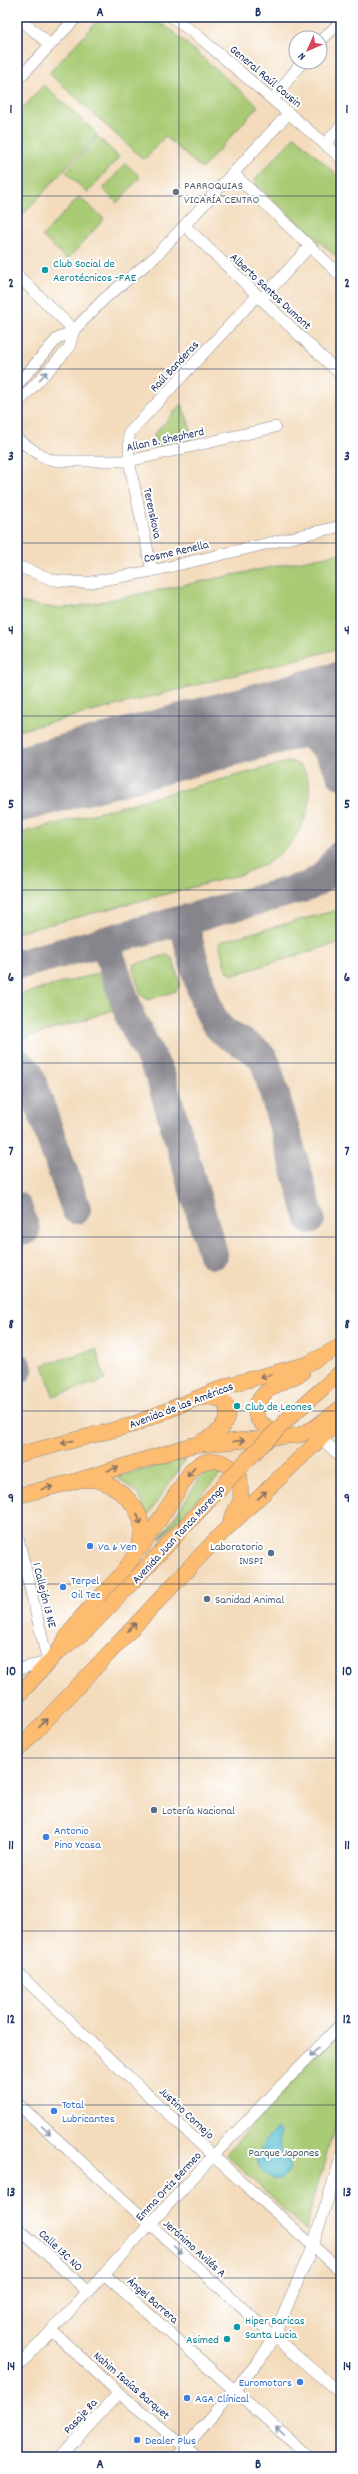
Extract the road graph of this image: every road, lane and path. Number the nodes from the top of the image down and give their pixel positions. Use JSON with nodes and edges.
{"nodes":[{"id":1,"x":18,"y":17,"type":"edge"},
{"id":2,"x":77,"y":17,"type":"edge"},
{"id":3,"x":172,"y":17,"type":"edge"},
{"id":4,"x":341,"y":22,"type":"edge"},
{"id":5,"x":328,"y":34,"type":"edge"},
{"id":6,"x":50,"y":45,"type":"junction"},
{"id":7,"x":296,"y":70,"type":"edge"},
{"id":8,"x":17,"y":80,"type":"edge"},
{"id":9,"x":273,"y":99,"type":"junction"},
{"id":10,"x":289,"y":112,"type":"junction"},
{"id":11,"x":341,"y":126,"type":"edge"},
{"id":12,"x":326,"y":143,"type":"junction"},
{"id":13,"x":341,"y":158,"type":"edge"},
{"id":14,"x":234,"y":174,"type":"junction"},
{"id":15,"x":184,"y":226,"type":"junction"},
{"id":16,"x":309,"y":247,"type":"junction"},
{"id":17,"x":17,"y":275,"type":"edge"},
{"id":18,"x":341,"y":276,"type":"edge"},
{"id":19,"x":259,"y":298,"type":"junction"},
{"id":20,"x":74,"y":330,"type":"junction"},
{"id":21,"x":341,"y":375,"type":"edge"},
{"id":22,"x":17,"y":386,"type":"edge"},
{"id":23,"x":17,"y":404,"type":"edge"},
{"id":24,"x":275,"y":427,"type":"dead end"},
{"id":25,"x":17,"y":439,"type":"edge"},
{"id":26,"x":129,"y":461,"type":"junction"},
{"id":27,"x":341,"y":526,"type":"edge"},
{"id":28,"x":17,"y":566,"type":"edge"},
{"id":29,"x":152,"y":571,"type":"junction"},
{"id":30,"x":341,"y":1347,"type":"edge"},
{"id":31,"x":341,"y":1372,"type":"edge"},
{"id":32,"x":198,"y":1398,"type":"junction"},
{"id":33,"x":341,"y":1408,"type":"edge"},
{"id":34,"x":341,"y":1419,"type":"edge"},
{"id":35,"x":318,"y":1434,"type":"junction"},
{"id":36,"x":192,"y":1445,"type":"junction"},
{"id":37,"x":17,"y":1454,"type":"edge"},
{"id":38,"x":341,"y":1457,"type":"edge"},
{"id":39,"x":76,"y":1481,"type":"junction"},
{"id":40,"x":17,"y":1496,"type":"edge"},
{"id":41,"x":17,"y":1534,"type":"edge"},
{"id":42,"x":220,"y":1535,"type":"junction"},
{"id":43,"x":130,"y":1562,"type":"junction"},
{"id":44,"x":53,"y":1658,"type":"junction"},
{"id":45,"x":17,"y":1669,"type":"edge"},
{"id":46,"x":17,"y":1697,"type":"edge"},
{"id":47,"x":17,"y":1751,"type":"edge"},
{"id":48,"x":17,"y":1972,"type":"edge"},
{"id":49,"x":341,"y":2024,"type":"edge"},
{"id":50,"x":17,"y":2103,"type":"edge"},
{"id":51,"x":213,"y":2156,"type":"junction"},
{"id":52,"x":341,"y":2158,"type":"edge"},
{"id":53,"x":150,"y":2224,"type":"junction"},
{"id":54,"x":17,"y":2227,"type":"edge"},
{"id":55,"x":314,"y":2245,"type":"junction"},
{"id":56,"x":341,"y":2271,"type":"edge"},
{"id":57,"x":104,"y":2274,"type":"junction"},
{"id":58,"x":88,"y":2292,"type":"junction"},
{"id":59,"x":52,"y":2331,"type":"junction"},
{"id":60,"x":274,"y":2337,"type":"junction"},
{"id":61,"x":17,"y":2368,"type":"edge"},
{"id":62,"x":235,"y":2390,"type":"junction"},
{"id":63,"x":119,"y":2393,"type":"junction"},
{"id":64,"x":341,"y":2394,"type":"edge"},
{"id":65,"x":186,"y":2448,"type":"junction"},
{"id":66,"x":60,"y":2457,"type":"edge"},
{"id":67,"x":177,"y":2457,"type":"edge"},
{"id":68,"x":197,"y":2457,"type":"edge"},
{"id":69,"x":309,"y":2457,"type":"edge"}],
"edges":[{"from":1,"to":6,"type":"street"},
{"from":2,"to":6,"type":"street"},
{"from":3,"to":9,"type":"street","name":"General Raúl Cousin"},
{"from":4,"to":5,"type":"street"},
{"from":6,"to":8,"type":"street"},
{"from":7,"to":9,"type":"street"},
{"from":9,"to":10,"type":"street","name":"General Raúl Cousin"},
{"from":10,"to":12,"type":"street","name":"General Raúl Cousin"},
{"from":10,"to":14,"type":"street"},
{"from":11,"to":12,"type":"street"},
{"from":12,"to":13,"type":"street","name":"General Raúl Cousin"},
{"from":14,"to":15,"type":"street"},
{"from":14,"to":16,"type":"street"},
{"from":15,"to":19,"type":"street","name":"Alberto Santos Dumont"},
{"from":15,"to":20,"type":"street"},
{"from":16,"to":18,"type":"street"},
{"from":16,"to":19,"type":"street","name":"Raúl Banderas"},
{"from":17,"to":20,"type":"street"},
{"from":19,"to":21,"type":"street","name":"Alberto Santos Dumont"},
{"from":19,"to":26,"type":"street","name":"Raúl Banderas"},
{"from":20,"to":22,"type":"street"},
{"from":23,"to":20,"type":"street","one_way":true},
{"from":24,"to":26,"type":"street","name":"Allan B. Shepherd"},
{"from":25,"to":26,"type":"street","name":"Allan B. Shepherd"},
{"from":26,"to":29,"type":"street","name":"Terenskova"},
{"from":27,"to":29,"type":"street","name":"Cosme Renella"},
{"from":28,"to":29,"type":"street","name":"Cosme Renella"},
{"from":30,"to":32,"type":"main road","name":"Avenida de las Américas","one_way":true},
{"from":30,"to":35,"type":"main road"},
{"from":31,"to":44,"type":"main road","name":"Avenida Juan Tanca Marengo","bridge":true},
{"from":32,"to":36,"type":"main road"},
{"from":32,"to":37,"type":"main road","name":"Avenida de las Américas","one_way":true},
{"from":33,"to":35,"type":"main road"},
{"from":34,"to":35,"type":"main road"},
{"from":36,"to":35,"type":"main road","one_way":true},
{"from":35,"to":38,"type":"street"},
{"from":42,"to":35,"type":"main road","one_way":true},
{"from":39,"to":36,"type":"main road","one_way":true},
{"from":40,"to":39,"type":"main road","one_way":true},
{"from":39,"to":43,"type":"main road","one_way":true},
{"from":41,"to":44,"type":"street","name":"1 Callejón 13 NE"},
{"from":42,"to":43,"type":"main road","one_way":true},
{"from":47,"to":42,"type":"main road","one_way":true},
{"from":43,"to":44,"type":"main road"},
{"from":44,"to":45,"type":"street"},
{"from":44,"to":46,"type":"main road","name":"Avenida Juan Tanca Marengo"},
{"from":48,"to":51,"type":"street","name":"Justino Cornejo"},
{"from":49,"to":51,"type":"street","name":"Emma Ortiz Bermeo","one_way":true},
{"from":50,"to":53,"type":"street","name":"Jerónimo Avilés A","one_way":true},
{"from":51,"to":53,"type":"street","name":"Emma Ortiz Bermeo"},
{"from":51,"to":55,"type":"street","name":"Justino Cornejo"},
{"from":52,"to":55,"type":"street"},
{"from":53,"to":57,"type":"street","name":"Emma Ortiz Bermeo"},
{"from":53,"to":60,"type":"street","name":"Jerónimo Avilés A","one_way":true},
{"from":54,"to":58,"type":"street","name":"Calle 13C NO"},
{"from":55,"to":56,"type":"street","name":"Justino Cornejo"},
{"from":55,"to":60,"type":"street"},
{"from":57,"to":58,"type":"street","name":"Emma Ortiz Bermeo"},
{"from":57,"to":62,"type":"street","name":"Ángel Barrera"},
{"from":58,"to":59,"type":"street","name":"Emma Ortiz Bermeo"},
{"from":59,"to":61,"type":"street","name":"Emma Ortiz Bermeo"},
{"from":59,"to":63,"type":"street","name":"Nahim Isaías Barquet"},
{"from":60,"to":62,"type":"street"},
{"from":60,"to":64,"type":"street","name":"Jerónimo Avilés A"},
{"from":62,"to":65,"type":"street"},
{"from":69,"to":62,"type":"street","name":"Ángel Barrera","one_way":true},
{"from":63,"to":65,"type":"street","name":"Nahim Isaías Barquet"},
{"from":63,"to":66,"type":"street","name":"Pasaje 8a"},
{"from":65,"to":67,"type":"street"},
{"from":65,"to":68,"type":"street","name":"Nahim Isaías Barquet"}]}
